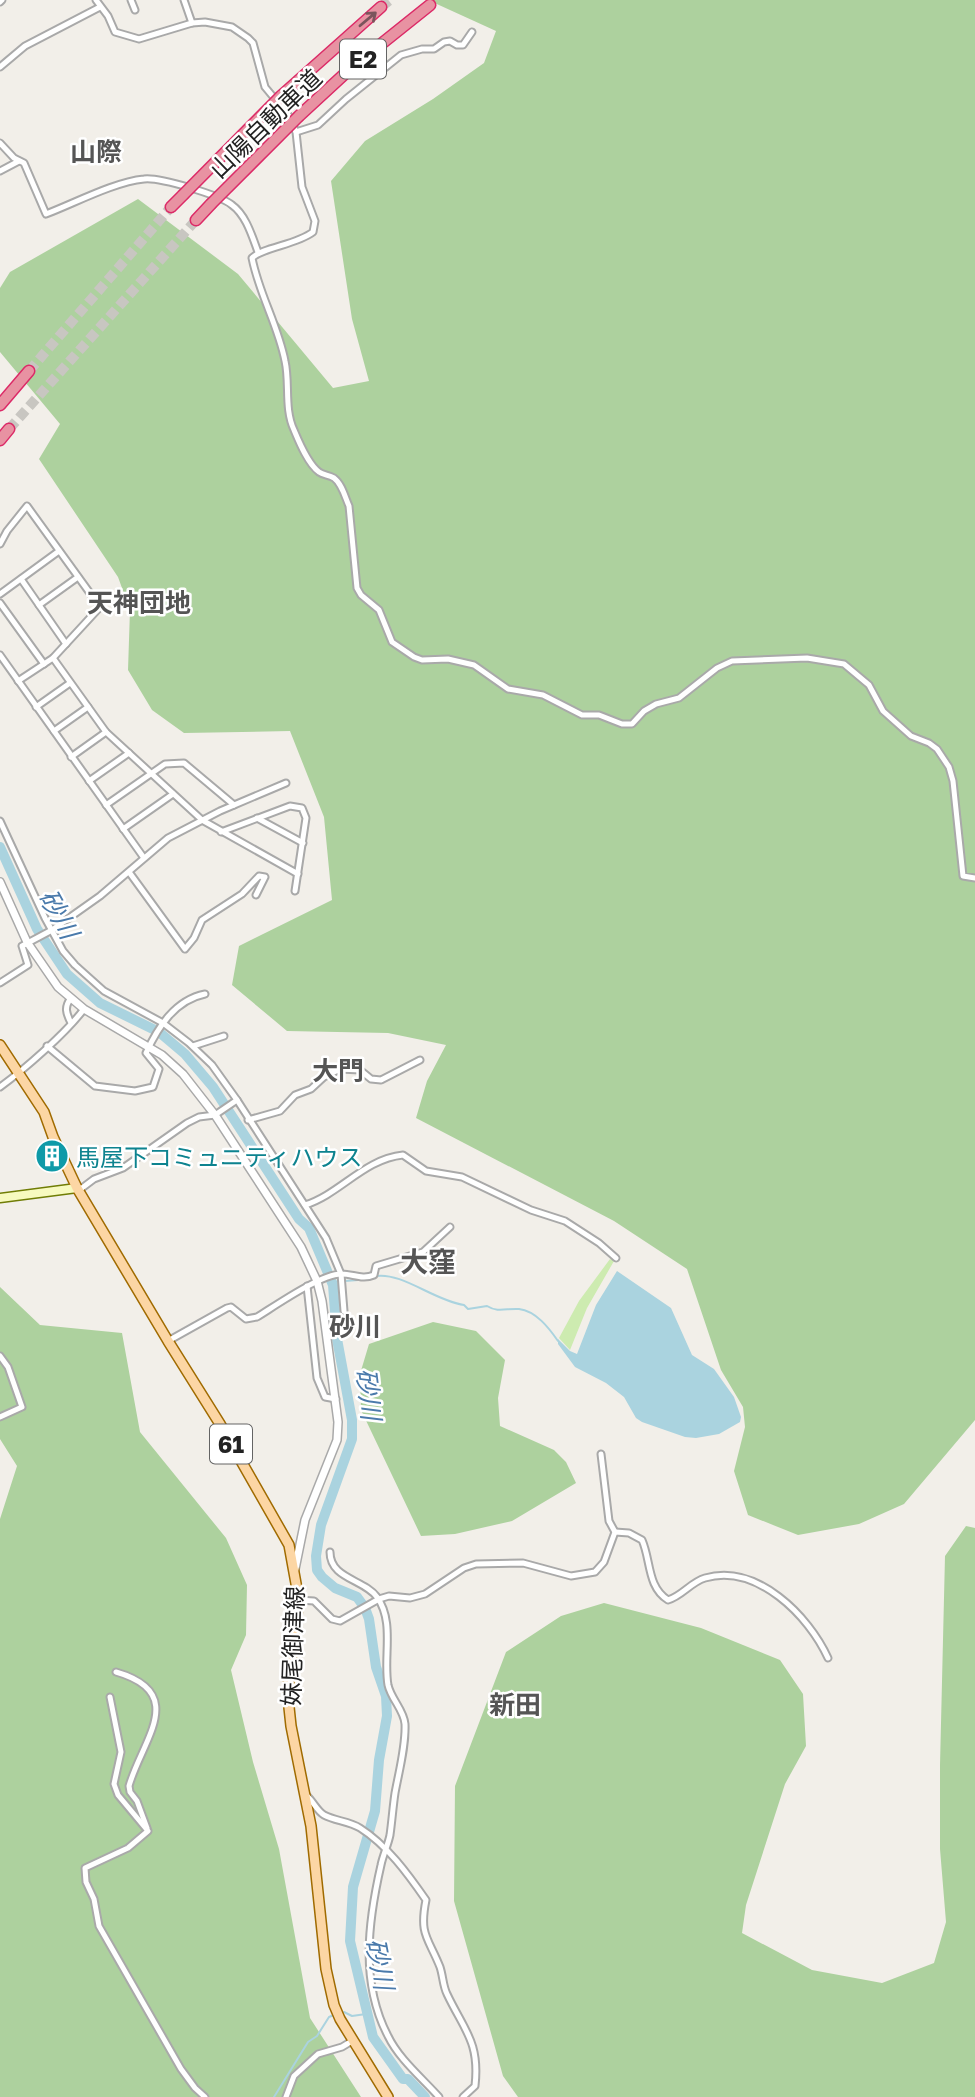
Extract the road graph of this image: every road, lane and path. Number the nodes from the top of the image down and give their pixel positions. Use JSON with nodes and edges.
{"nodes":[{"id":1,"x":96,"y":0,"type":"edge"},
{"id":2,"x":131,"y":0,"type":"edge"},
{"id":3,"x":184,"y":0,"type":"edge"},
{"id":4,"x":430,"y":5,"type":"dead end"},
{"id":5,"x":381,"y":7,"type":"dead end"},
{"id":6,"x":100,"y":8,"type":"junction"},
{"id":7,"x":135,"y":10,"type":"dead end"},
{"id":8,"x":192,"y":23,"type":"junction"},
{"id":9,"x":472,"y":32,"type":"dead end"},
{"id":10,"x":0,"y":67,"type":"edge"},
{"id":11,"x":296,"y":132,"type":"junction"},
{"id":12,"x":0,"y":143,"type":"edge"},
{"id":13,"x":19,"y":160,"type":"junction"},
{"id":14,"x":0,"y":171,"type":"edge"},
{"id":15,"x":171,"y":207,"type":"tunnel mouth"},
{"id":16,"x":196,"y":220,"type":"tunnel mouth"},
{"id":17,"x":258,"y":252,"type":"junction"},
{"id":18,"x":29,"y":371,"type":"tunnel mouth"},
{"id":19,"x":0,"y":405,"type":"edge"},
{"id":20,"x":9,"y":429,"type":"tunnel mouth"},
{"id":21,"x":0,"y":440,"type":"edge"},
{"id":22,"x":0,"y":544,"type":"edge"},
{"id":23,"x":59,"y":551,"type":"junction"},
{"id":24,"x":78,"y":577,"type":"junction"},
{"id":25,"x":21,"y":579,"type":"junction"},
{"id":26,"x":0,"y":594,"type":"edge"},
{"id":27,"x":0,"y":603,"type":"edge"},
{"id":28,"x":39,"y":605,"type":"junction"},
{"id":29,"x":66,"y":644,"type":"junction"},
{"id":30,"x":0,"y":655,"type":"edge"},
{"id":31,"x":52,"y":659,"type":"junction"},
{"id":32,"x":44,"y":664,"type":"junction"},
{"id":33,"x":18,"y":681,"type":"junction"},
{"id":34,"x":70,"y":683,"type":"junction"},
{"id":35,"x":36,"y":707,"type":"junction"},
{"id":36,"x":88,"y":708,"type":"junction"},
{"id":37,"x":54,"y":732,"type":"junction"},
{"id":38,"x":106,"y":732,"type":"junction"},
{"id":39,"x":129,"y":753,"type":"junction"},
{"id":40,"x":71,"y":757,"type":"junction"},
{"id":41,"x":150,"y":774,"type":"junction"},
{"id":42,"x":89,"y":781,"type":"junction"},
{"id":43,"x":286,"y":783,"type":"dead end"},
{"id":44,"x":173,"y":794,"type":"junction"},
{"id":45,"x":106,"y":805,"type":"junction"},
{"id":46,"x":234,"y":805,"type":"junction"},
{"id":47,"x":257,"y":818,"type":"junction"},
{"id":48,"x":202,"y":820,"type":"junction"},
{"id":49,"x":0,"y":821,"type":"edge"},
{"id":50,"x":123,"y":829,"type":"junction"},
{"id":51,"x":221,"y":832,"type":"junction"},
{"id":52,"x":303,"y":843,"type":"junction"},
{"id":53,"x":144,"y":858,"type":"junction"},
{"id":54,"x":129,"y":872,"type":"junction"},
{"id":55,"x":298,"y":874,"type":"junction"},
{"id":56,"x":975,"y":878,"type":"edge"},
{"id":57,"x":0,"y":882,"type":"edge"},
{"id":58,"x":295,"y":891,"type":"dead end"},
{"id":59,"x":256,"y":895,"type":"dead end"},
{"id":60,"x":51,"y":931,"type":"junction"},
{"id":61,"x":30,"y":941,"type":"junction"},
{"id":62,"x":0,"y":983,"type":"edge"},
{"id":63,"x":205,"y":994,"type":"dead end"},
{"id":64,"x":71,"y":998,"type":"junction"},
{"id":65,"x":84,"y":1009,"type":"junction"},
{"id":66,"x":71,"y":1023,"type":"junction"},
{"id":67,"x":162,"y":1024,"type":"junction"},
{"id":68,"x":224,"y":1036,"type":"dead end"},
{"id":69,"x":0,"y":1045,"type":"edge"},
{"id":70,"x":150,"y":1045,"type":"junction"},
{"id":71,"x":47,"y":1046,"type":"junction"},
{"id":72,"x":193,"y":1046,"type":"junction"},
{"id":73,"x":420,"y":1060,"type":"dead end"},
{"id":74,"x":19,"y":1072,"type":"junction"},
{"id":75,"x":0,"y":1087,"type":"edge"},
{"id":76,"x":236,"y":1101,"type":"junction"},
{"id":77,"x":217,"y":1113,"type":"junction"},
{"id":78,"x":248,"y":1120,"type":"junction"},
{"id":79,"x":78,"y":1188,"type":"junction"},
{"id":80,"x":0,"y":1198,"type":"edge"},
{"id":81,"x":305,"y":1205,"type":"junction"},
{"id":82,"x":450,"y":1227,"type":"dead end"},
{"id":83,"x":616,"y":1258,"type":"dead end"},
{"id":84,"x":341,"y":1277,"type":"junction"},
{"id":85,"x":319,"y":1280,"type":"junction"},
{"id":86,"x":307,"y":1286,"type":"junction"},
{"id":87,"x":344,"y":1311,"type":"dead end"},
{"id":88,"x":168,"y":1341,"type":"junction"},
{"id":89,"x":0,"y":1356,"type":"edge"},
{"id":90,"x":336,"y":1399,"type":"junction"},
{"id":91,"x":0,"y":1417,"type":"edge"},
{"id":92,"x":601,"y":1454,"type":"dead end"},
{"id":93,"x":615,"y":1532,"type":"junction"},
{"id":94,"x":330,"y":1552,"type":"dead end"},
{"id":95,"x":295,"y":1573,"type":"junction"},
{"id":96,"x":378,"y":1600,"type":"junction"},
{"id":97,"x":299,"y":1601,"type":"junction"},
{"id":98,"x":828,"y":1658,"type":"dead end"},
{"id":99,"x":116,"y":1672,"type":"dead end"},
{"id":100,"x":110,"y":1697,"type":"dead end"},
{"id":101,"x":304,"y":1793,"type":"junction"},
{"id":102,"x":148,"y":1831,"type":"junction"},
{"id":103,"x":386,"y":1852,"type":"junction"},
{"id":104,"x":352,"y":2041,"type":"junction"},
{"id":105,"x":205,"y":2097,"type":"edge"},
{"id":106,"x":286,"y":2097,"type":"edge"},
{"id":107,"x":388,"y":2097,"type":"edge"},
{"id":108,"x":439,"y":2097,"type":"edge"},
{"id":109,"x":463,"y":2097,"type":"edge"}],
"edges":[{"from":1,"to":6,"type":"street"},
{"from":2,"to":7,"type":"street"},
{"from":3,"to":8,"type":"street"},
{"from":4,"to":16,"type":"highway","name":"山陽自動車道","number":"E2","bridge":true},
{"from":15,"to":5,"type":"highway","name":"山陽自動車道","number":"E2","one_way":true,"bridge":true},
{"from":6,"to":8,"type":"street"},
{"from":6,"to":10,"type":"street"},
{"from":8,"to":11,"type":"street"},
{"from":9,"to":11,"type":"street"},
{"from":11,"to":17,"type":"street"},
{"from":12,"to":13,"type":"street"},
{"from":13,"to":14,"type":"street"},
{"from":13,"to":17,"type":"street"},
{"from":17,"to":56,"type":"street"},
{"from":18,"to":19,"type":"highway"},
{"from":20,"to":21,"type":"highway"},
{"from":22,"to":23,"type":"street"},
{"from":23,"to":24,"type":"street"},
{"from":23,"to":25,"type":"street"},
{"from":24,"to":28,"type":"street"},
{"from":24,"to":29,"type":"street"},
{"from":25,"to":26,"type":"street"},
{"from":25,"to":28,"type":"street"},
{"from":27,"to":32,"type":"street"},
{"from":28,"to":29,"type":"street"},
{"from":29,"to":31,"type":"street"},
{"from":30,"to":33,"type":"street"},
{"from":31,"to":32,"type":"street"},
{"from":31,"to":34,"type":"street"},
{"from":32,"to":33,"type":"street"},
{"from":33,"to":35,"type":"street"},
{"from":34,"to":35,"type":"street"},
{"from":34,"to":36,"type":"street"},
{"from":35,"to":37,"type":"street"},
{"from":36,"to":37,"type":"street"},
{"from":36,"to":38,"type":"street"},
{"from":37,"to":40,"type":"street"},
{"from":38,"to":39,"type":"street"},
{"from":38,"to":40,"type":"street"},
{"from":39,"to":41,"type":"street"},
{"from":39,"to":42,"type":"street"},
{"from":40,"to":42,"type":"street"},
{"from":41,"to":44,"type":"street"},
{"from":41,"to":45,"type":"street"},
{"from":41,"to":46,"type":"street"},
{"from":42,"to":45,"type":"street"},
{"from":43,"to":46,"type":"street"},
{"from":44,"to":48,"type":"street"},
{"from":44,"to":50,"type":"street"},
{"from":45,"to":50,"type":"street"},
{"from":46,"to":48,"type":"street"},
{"from":47,"to":51,"type":"street"},
{"from":47,"to":52,"type":"street"},
{"from":47,"to":52,"type":"street"},
{"from":48,"to":51,"type":"street"},
{"from":48,"to":53,"type":"street"},
{"from":49,"to":60,"type":"street"},
{"from":50,"to":53,"type":"street"},
{"from":51,"to":55,"type":"street"},
{"from":52,"to":55,"type":"street"},
{"from":53,"to":54,"type":"street"},
{"from":54,"to":59,"type":"street"},
{"from":54,"to":60,"type":"street"},
{"from":55,"to":58,"type":"street"},
{"from":57,"to":61,"type":"street"},
{"from":60,"to":61,"type":"street"},
{"from":60,"to":67,"type":"street"},
{"from":61,"to":62,"type":"street"},
{"from":61,"to":64,"type":"street"},
{"from":63,"to":67,"type":"street"},
{"from":64,"to":65,"type":"street"},
{"from":64,"to":66,"type":"street"},
{"from":65,"to":66,"type":"street"},
{"from":65,"to":70,"type":"street"},
{"from":66,"to":71,"type":"street"},
{"from":67,"to":70,"type":"street"},
{"from":67,"to":72,"type":"street"},
{"from":68,"to":72,"type":"street"},
{"from":69,"to":74,"type":"main road","name":"妹尾御津線","number":"61"},
{"from":70,"to":71,"type":"street"},
{"from":70,"to":77,"type":"street"},
{"from":71,"to":74,"type":"street"},
{"from":72,"to":76,"type":"street"},
{"from":73,"to":78,"type":"street"},
{"from":74,"to":75,"type":"street"},
{"from":74,"to":79,"type":"main road","name":"妹尾御津線","number":"61"},
{"from":76,"to":77,"type":"street"},
{"from":76,"to":78,"type":"street"},
{"from":77,"to":79,"type":"street"},
{"from":77,"to":85,"type":"street"},
{"from":78,"to":81,"type":"street"},
{"from":79,"to":80,"type":"main road"},
{"from":79,"to":88,"type":"main road","name":"妹尾御津線","number":"61"},
{"from":81,"to":83,"type":"street"},
{"from":81,"to":84,"type":"street"},
{"from":82,"to":84,"type":"street"},
{"from":84,"to":85,"type":"street"},
{"from":84,"to":87,"type":"street"},
{"from":85,"to":86,"type":"street"},
{"from":85,"to":90,"type":"street"},
{"from":86,"to":88,"type":"street"},
{"from":86,"to":90,"type":"street"},
{"from":88,"to":95,"type":"main road","name":"妹尾御津線","number":"61"},
{"from":89,"to":91,"type":"street"},
{"from":90,"to":95,"type":"street"},
{"from":92,"to":93,"type":"street"},
{"from":93,"to":96,"type":"street"},
{"from":93,"to":98,"type":"street"},
{"from":94,"to":96,"type":"street"},
{"from":95,"to":97,"type":"main road","name":"妹尾御津線","number":"61"},
{"from":96,"to":97,"type":"street"},
{"from":96,"to":103,"type":"street"},
{"from":97,"to":101,"type":"main road","name":"妹尾御津線","number":"61"},
{"from":99,"to":102,"type":"street"},
{"from":100,"to":102,"type":"street"},
{"from":101,"to":103,"type":"street"},
{"from":101,"to":104,"type":"main road","name":"妹尾御津線","number":"61"},
{"from":102,"to":105,"type":"street"},
{"from":103,"to":108,"type":"street"},
{"from":103,"to":109,"type":"street"},
{"from":104,"to":106,"type":"street"},
{"from":104,"to":107,"type":"main road","name":"妹尾御津線","number":"61"}]}
